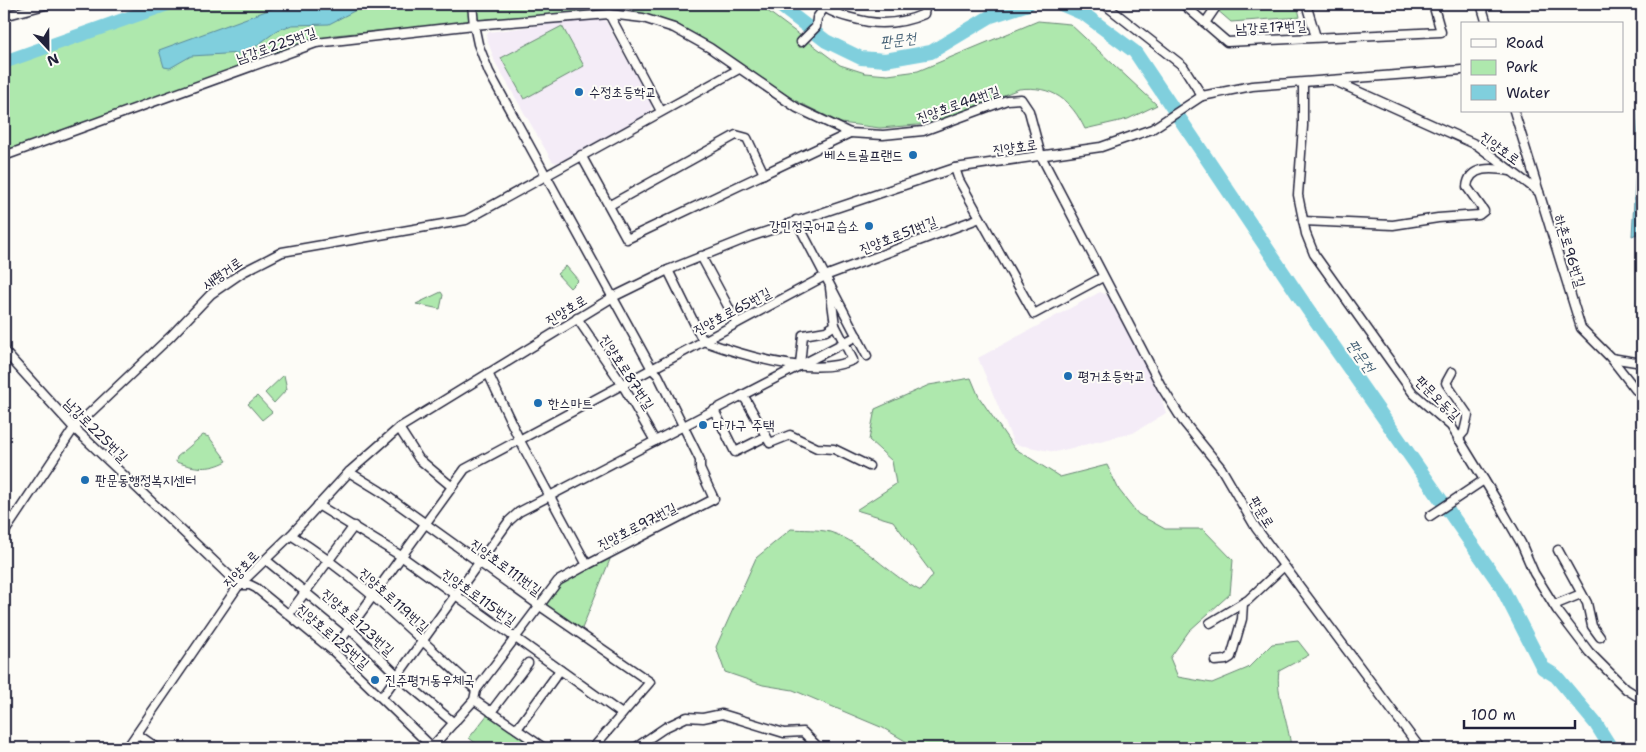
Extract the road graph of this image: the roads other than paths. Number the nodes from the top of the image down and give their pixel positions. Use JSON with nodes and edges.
{"nodes":[{"id":1,"x":49,"y":4,"type":"edge"},
{"id":2,"x":472,"y":4,"type":"edge"},
{"id":3,"x":926,"y":4,"type":"edge"},
{"id":4,"x":1104,"y":4,"type":"edge"},
{"id":5,"x":1183,"y":4,"type":"edge"},
{"id":6,"x":1218,"y":4,"type":"edge"},
{"id":7,"x":1306,"y":4,"type":"edge"},
{"id":8,"x":1433,"y":4,"type":"edge"},
{"id":9,"x":1481,"y":4,"type":"edge"},
{"id":10,"x":823,"y":6,"type":"edge"},
{"id":11,"x":609,"y":14,"type":"junction"},
{"id":12,"x":4,"y":16,"type":"edge"},
{"id":13,"x":1486,"y":22,"type":"edge"},
{"id":14,"x":1205,"y":23,"type":"junction"},
{"id":15,"x":474,"y":25,"type":"junction"},
{"id":16,"x":1316,"y":37,"type":"junction"},
{"id":17,"x":801,"y":42,"type":"dead end"},
{"id":18,"x":739,"y":69,"type":"junction"},
{"id":19,"x":1461,"y":70,"type":"edge"},
{"id":20,"x":1333,"y":80,"type":"junction"},
{"id":21,"x":1303,"y":82,"type":"junction"},
{"id":22,"x":1199,"y":98,"type":"junction"},
{"id":23,"x":661,"y":110,"type":"junction"},
{"id":24,"x":1514,"y":112,"type":"edge"},
{"id":25,"x":850,"y":132,"type":"junction"},
{"id":26,"x":582,"y":155,"type":"junction"},
{"id":27,"x":4,"y":156,"type":"edge"},
{"id":28,"x":1041,"y":156,"type":"junction"},
{"id":29,"x":955,"y":168,"type":"junction"},
{"id":30,"x":1510,"y":171,"type":"junction"},
{"id":31,"x":764,"y":174,"type":"junction"},
{"id":32,"x":546,"y":177,"type":"junction"},
{"id":33,"x":1539,"y":192,"type":"junction"},
{"id":34,"x":610,"y":206,"type":"junction"},
{"id":35,"x":980,"y":218,"type":"junction"},
{"id":36,"x":796,"y":220,"type":"junction"},
{"id":37,"x":1303,"y":221,"type":"junction"},
{"id":38,"x":701,"y":256,"type":"junction"},
{"id":39,"x":668,"y":270,"type":"junction"},
{"id":40,"x":825,"y":276,"type":"junction"},
{"id":41,"x":1103,"y":278,"type":"junction"},
{"id":42,"x":830,"y":285,"type":"junction"},
{"id":43,"x":613,"y":297,"type":"junction"},
{"id":44,"x":577,"y":318,"type":"junction"},
{"id":45,"x":737,"y":324,"type":"junction"},
{"id":46,"x":835,"y":325,"type":"junction"},
{"id":47,"x":857,"y":336,"type":"junction"},
{"id":48,"x":703,"y":341,"type":"junction"},
{"id":49,"x":844,"y":342,"type":"junction"},
{"id":50,"x":4,"y":351,"type":"edge"},
{"id":51,"x":867,"y":356,"type":"dead end"},
{"id":52,"x":1611,"y":358,"type":"junction"},
{"id":53,"x":1642,"y":363,"type":"edge"},
{"id":54,"x":800,"y":365,"type":"junction"},
{"id":55,"x":840,"y":366,"type":"junction"},
{"id":56,"x":652,"y":369,"type":"junction"},
{"id":57,"x":1452,"y":372,"type":"dead end"},
{"id":58,"x":488,"y":373,"type":"junction"},
{"id":59,"x":842,"y":376,"type":"dead end"},
{"id":60,"x":622,"y":384,"type":"junction"},
{"id":61,"x":1642,"y":390,"type":"edge"},
{"id":62,"x":741,"y":396,"type":"junction"},
{"id":63,"x":714,"y":410,"type":"junction"},
{"id":64,"x":684,"y":426,"type":"junction"},
{"id":65,"x":74,"y":428,"type":"junction"},
{"id":66,"x":399,"y":428,"type":"junction"},
{"id":67,"x":765,"y":437,"type":"junction"},
{"id":68,"x":519,"y":439,"type":"junction"},
{"id":69,"x":1458,"y":439,"type":"junction"},
{"id":70,"x":655,"y":441,"type":"junction"},
{"id":71,"x":869,"y":466,"type":"dead end"},
{"id":72,"x":350,"y":472,"type":"junction"},
{"id":73,"x":1484,"y":480,"type":"junction"},
{"id":74,"x":451,"y":486,"type":"junction"},
{"id":75,"x":549,"y":495,"type":"junction"},
{"id":76,"x":318,"y":505,"type":"junction"},
{"id":77,"x":1430,"y":516,"type":"dead end"},
{"id":78,"x":424,"y":524,"type":"junction"},
{"id":79,"x":354,"y":526,"type":"junction"},
{"id":80,"x":4,"y":533,"type":"edge"},
{"id":81,"x":291,"y":535,"type":"junction"},
{"id":82,"x":1558,"y":550,"type":"dead end"},
{"id":83,"x":401,"y":556,"type":"junction"},
{"id":84,"x":266,"y":560,"type":"junction"},
{"id":85,"x":329,"y":560,"type":"junction"},
{"id":86,"x":480,"y":563,"type":"junction"},
{"id":87,"x":587,"y":565,"type":"junction"},
{"id":88,"x":1284,"y":566,"type":"junction"},
{"id":89,"x":239,"y":585,"type":"junction"},
{"id":90,"x":305,"y":592,"type":"junction"},
{"id":91,"x":1581,"y":594,"type":"junction"},
{"id":92,"x":373,"y":596,"type":"junction"},
{"id":93,"x":457,"y":596,"type":"junction"},
{"id":94,"x":1243,"y":603,"type":"junction"},
{"id":95,"x":1554,"y":605,"type":"junction"},
{"id":96,"x":540,"y":606,"type":"junction"},
{"id":97,"x":288,"y":614,"type":"junction"},
{"id":98,"x":1210,"y":623,"type":"dead end"},
{"id":99,"x":349,"y":628,"type":"junction"},
{"id":100,"x":1600,"y":637,"type":"dead end"},
{"id":101,"x":516,"y":638,"type":"junction"},
{"id":102,"x":422,"y":642,"type":"junction"},
{"id":103,"x":333,"y":651,"type":"junction"},
{"id":104,"x":1215,"y":661,"type":"dead end"},
{"id":105,"x":528,"y":663,"type":"dead end"},
{"id":106,"x":560,"y":670,"type":"junction"},
{"id":107,"x":398,"y":676,"type":"junction"},
{"id":108,"x":476,"y":690,"type":"junction"},
{"id":109,"x":382,"y":697,"type":"junction"},
{"id":110,"x":1642,"y":699,"type":"edge"},
{"id":111,"x":474,"y":700,"type":"junction"},
{"id":112,"x":491,"y":712,"type":"junction"},
{"id":113,"x":622,"y":714,"type":"junction"},
{"id":114,"x":454,"y":723,"type":"junction"},
{"id":115,"x":516,"y":729,"type":"junction"},
{"id":116,"x":137,"y":734,"type":"junction"},
{"id":117,"x":425,"y":739,"type":"junction"},
{"id":118,"x":127,"y":748,"type":"edge"},
{"id":119,"x":157,"y":748,"type":"edge"},
{"id":120,"x":397,"y":748,"type":"edge"},
{"id":121,"x":413,"y":748,"type":"edge"},
{"id":122,"x":433,"y":748,"type":"edge"},
{"id":123,"x":544,"y":748,"type":"edge"},
{"id":124,"x":592,"y":748,"type":"edge"},
{"id":125,"x":635,"y":748,"type":"edge"},
{"id":126,"x":819,"y":748,"type":"edge"},
{"id":127,"x":1420,"y":748,"type":"edge"}],
"edges":[{"from":1,"to":12,"type":"street"},
{"from":2,"to":15,"type":"street"},
{"from":3,"to":10,"type":"street"},
{"from":4,"to":22,"type":"street"},
{"from":5,"to":14,"type":"street","name":"남강로17번길"},
{"from":6,"to":14,"type":"street"},
{"from":7,"to":16,"type":"street","name":"남강로17번길"},
{"from":8,"to":16,"type":"street","name":"남강로17번길"},
{"from":9,"to":13,"type":"street"},
{"from":10,"to":17,"type":"street"},
{"from":11,"to":15,"type":"street","name":"진양호로44번길"},
{"from":11,"to":18,"type":"street","name":"진양호로44번길"},
{"from":11,"to":23,"type":"street"},
{"from":14,"to":16,"type":"street","name":"남강로17번길"},
{"from":15,"to":27,"type":"street","name":"남강로225번길"},
{"from":15,"to":32,"type":"street"},
{"from":18,"to":23,"type":"street"},
{"from":18,"to":25,"type":"street","name":"진양호로44번길"},
{"from":19,"to":20,"type":"street","name":"진양호로"},
{"from":20,"to":21,"type":"street","name":"진양호로"},
{"from":20,"to":30,"type":"street","name":"진양호로"},
{"from":21,"to":22,"type":"street","name":"진양호로"},
{"from":21,"to":37,"type":"street","name":"판문오동길"},
{"from":22,"to":28,"type":"street","name":"진양호로"},
{"from":23,"to":26,"type":"street"},
{"from":24,"to":33,"type":"street","name":"하촌로96번길"},
{"from":25,"to":28,"type":"street","name":"진양호로44번길"},
{"from":25,"to":31,"type":"street"},
{"from":26,"to":32,"type":"street"},
{"from":26,"to":34,"type":"street"},
{"from":28,"to":29,"type":"street","name":"진양호로"},
{"from":28,"to":41,"type":"street","name":"판문로"},
{"from":29,"to":35,"type":"street"},
{"from":29,"to":36,"type":"street","name":"진양호로"},
{"from":30,"to":33,"type":"street","name":"진양호로"},
{"from":30,"to":37,"type":"street"},
{"from":31,"to":34,"type":"street"},
{"from":31,"to":34,"type":"street"},
{"from":32,"to":43,"type":"street"},
{"from":32,"to":65,"type":"street","name":"새평거로"},
{"from":33,"to":52,"type":"street","name":"하촌로96번길"},
{"from":35,"to":40,"type":"street","name":"진양호로51번길"},
{"from":35,"to":41,"type":"street"},
{"from":36,"to":38,"type":"street","name":"진양호로"},
{"from":36,"to":40,"type":"street"},
{"from":37,"to":69,"type":"street","name":"판문오동길"},
{"from":38,"to":39,"type":"street","name":"진양호로"},
{"from":38,"to":45,"type":"street"},
{"from":39,"to":43,"type":"street","name":"진양호로"},
{"from":39,"to":48,"type":"street"},
{"from":40,"to":42,"type":"street"},
{"from":40,"to":45,"type":"street","name":"진양호로65번길"},
{"from":41,"to":88,"type":"street","name":"판문로"},
{"from":42,"to":46,"type":"street"},
{"from":42,"to":47,"type":"street"},
{"from":43,"to":44,"type":"street","name":"진양호로"},
{"from":43,"to":56,"type":"street"},
{"from":44,"to":58,"type":"street","name":"진양호로"},
{"from":44,"to":60,"type":"street","name":"진양호로87번길"},
{"from":45,"to":48,"type":"street","name":"진양호로65번길"},
{"from":46,"to":49,"type":"street"},
{"from":46,"to":54,"type":"street"},
{"from":47,"to":49,"type":"street"},
{"from":47,"to":51,"type":"street"},
{"from":48,"to":54,"type":"street"},
{"from":48,"to":56,"type":"street","name":"진양호로65번길"},
{"from":49,"to":54,"type":"street"},
{"from":49,"to":55,"type":"street"},
{"from":50,"to":65,"type":"street","name":"남강로225번길"},
{"from":52,"to":53,"type":"street"},
{"from":52,"to":61,"type":"street","name":"하촌로96번길"},
{"from":54,"to":55,"type":"street"},
{"from":54,"to":62,"type":"street"},
{"from":55,"to":59,"type":"street"},
{"from":56,"to":60,"type":"street","name":"진양호로65번길"},
{"from":56,"to":64,"type":"street"},
{"from":57,"to":69,"type":"street"},
{"from":58,"to":66,"type":"street","name":"진양호로"},
{"from":58,"to":68,"type":"street","name":"진양호로97번길"},
{"from":60,"to":68,"type":"street"},
{"from":60,"to":70,"type":"street","name":"진양호로87번길"},
{"from":62,"to":63,"type":"street"},
{"from":62,"to":67,"type":"street"},
{"from":63,"to":64,"type":"street"},
{"from":63,"to":67,"type":"street"},
{"from":64,"to":70,"type":"street"},
{"from":64,"to":87,"type":"street","name":"진양호로97번길"},
{"from":65,"to":80,"type":"street","name":"새평거로"},
{"from":65,"to":89,"type":"street","name":"남강로225번길"},
{"from":66,"to":72,"type":"street","name":"진양호로"},
{"from":66,"to":74,"type":"street"},
{"from":67,"to":71,"type":"street"},
{"from":68,"to":74,"type":"street"},
{"from":68,"to":75,"type":"street","name":"진양호로97번길"},
{"from":69,"to":73,"type":"street","name":"판문오동길"},
{"from":70,"to":75,"type":"street"},
{"from":72,"to":76,"type":"street","name":"진양호로"},
{"from":72,"to":78,"type":"street","name":"진양호로111번길"},
{"from":73,"to":77,"type":"street"},
{"from":73,"to":95,"type":"street","name":"판문오동길"},
{"from":74,"to":78,"type":"street"},
{"from":75,"to":86,"type":"street"},
{"from":75,"to":87,"type":"street","name":"진양호로97번길"},
{"from":76,"to":79,"type":"street","name":"진양호로115번길"},
{"from":76,"to":81,"type":"street","name":"진양호로"},
{"from":78,"to":83,"type":"street"},
{"from":78,"to":86,"type":"street","name":"진양호로111번길"},
{"from":79,"to":83,"type":"street","name":"진양호로115번길"},
{"from":79,"to":85,"type":"street"},
{"from":81,"to":84,"type":"street","name":"진양호로"},
{"from":81,"to":85,"type":"street","name":"진양호로119번길"},
{"from":82,"to":91,"type":"street"},
{"from":83,"to":92,"type":"street"},
{"from":83,"to":93,"type":"street","name":"진양호로115번길"},
{"from":84,"to":89,"type":"street","name":"진양호로"},
{"from":84,"to":90,"type":"street","name":"진양호로123번길"},
{"from":85,"to":90,"type":"street"},
{"from":85,"to":92,"type":"street","name":"진양호로119번길"},
{"from":86,"to":93,"type":"street"},
{"from":86,"to":96,"type":"street","name":"진양호로111번길"},
{"from":87,"to":96,"type":"street"},
{"from":88,"to":94,"type":"street"},
{"from":88,"to":127,"type":"street","name":"판문로"},
{"from":89,"to":97,"type":"street","name":"진양호로125번길"},
{"from":89,"to":116,"type":"street","name":"진양호로"},
{"from":90,"to":97,"type":"street"},
{"from":90,"to":99,"type":"street","name":"진양호로123번길"},
{"from":91,"to":95,"type":"street"},
{"from":91,"to":100,"type":"street"},
{"from":92,"to":99,"type":"street"},
{"from":92,"to":102,"type":"street","name":"진양호로119번길"},
{"from":93,"to":101,"type":"street","name":"진양호로115번길"},
{"from":93,"to":102,"type":"street"},
{"from":94,"to":98,"type":"street"},
{"from":94,"to":104,"type":"street"},
{"from":95,"to":110,"type":"street","name":"판문오동길"},
{"from":96,"to":101,"type":"street"},
{"from":96,"to":113,"type":"street","name":"진양호로111번길"},
{"from":97,"to":103,"type":"street","name":"진양호로125번길"},
{"from":99,"to":103,"type":"street"},
{"from":99,"to":107,"type":"street","name":"진양호로123번길"},
{"from":101,"to":106,"type":"street","name":"진양호로115번길"},
{"from":101,"to":108,"type":"street"},
{"from":102,"to":107,"type":"street"},
{"from":102,"to":108,"type":"street","name":"진양호로119번길"},
{"from":103,"to":109,"type":"street","name":"진양호로125번길"},
{"from":105,"to":112,"type":"street"},
{"from":106,"to":113,"type":"street","name":"진양호로115번길"},
{"from":106,"to":115,"type":"street"},
{"from":107,"to":109,"type":"street"},
{"from":107,"to":114,"type":"street","name":"진양호로123번길"},
{"from":108,"to":111,"type":"street"},
{"from":109,"to":117,"type":"street","name":"진양호로125번길"},
{"from":111,"to":112,"type":"street"},
{"from":111,"to":114,"type":"street"},
{"from":112,"to":115,"type":"street"},
{"from":113,"to":124,"type":"street"},
{"from":114,"to":122,"type":"street"},
{"from":115,"to":123,"type":"street"},
{"from":116,"to":118,"type":"street","name":"진양호로"},
{"from":116,"to":119,"type":"street"},
{"from":117,"to":121,"type":"street"},
{"from":117,"to":122,"type":"street","name":"진양호로125번길"},
{"from":120,"to":121,"type":"street"},
{"from":125,"to":126,"type":"street"}]}
